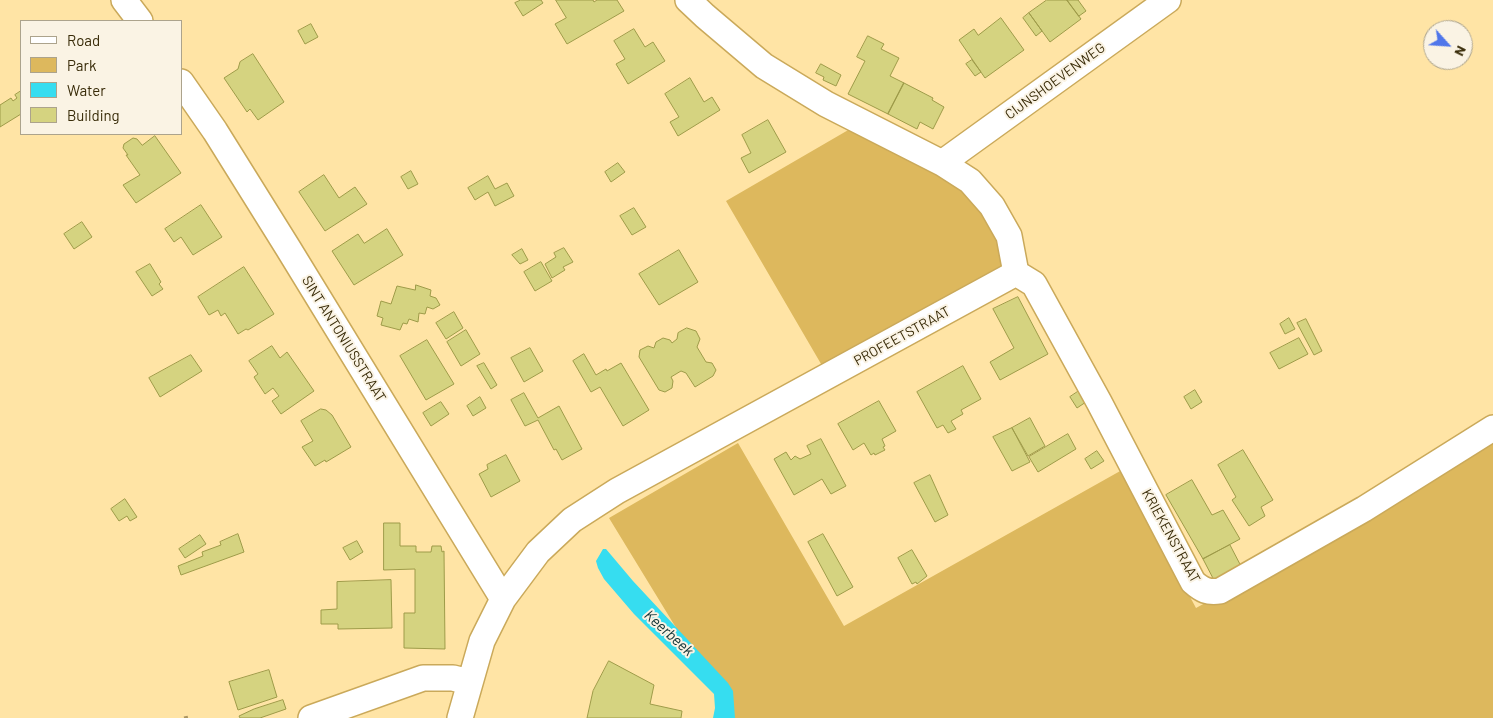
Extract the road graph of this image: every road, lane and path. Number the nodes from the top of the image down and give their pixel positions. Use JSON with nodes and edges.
{"nodes":[{"id":1,"x":124,"y":0,"type":"edge"},
{"id":2,"x":688,"y":0,"type":"edge"},
{"id":3,"x":1168,"y":0,"type":"edge"},
{"id":4,"x":139,"y":20,"type":"edge"},
{"id":5,"x":182,"y":83,"type":"edge"},
{"id":6,"x":942,"y":163,"type":"junction"},
{"id":7,"x":1016,"y":273,"type":"junction"},
{"id":8,"x":1493,"y":428,"type":"edge"},
{"id":9,"x":503,"y":599,"type":"junction"},
{"id":10,"x":469,"y":682,"type":"junction"},
{"id":11,"x":184,"y":718,"type":"edge"},
{"id":12,"x":190,"y":718,"type":"edge"},
{"id":13,"x":310,"y":718,"type":"edge"},
{"id":14,"x":460,"y":718,"type":"edge"}],
"edges":[{"from":1,"to":4,"type":"street"},
{"from":2,"to":6,"type":"street"},
{"from":3,"to":6,"type":"street","name":"CIJNSHOEVENWEG"},
{"from":5,"to":9,"type":"street","name":"SINT ANTONIUSSTRAAT"},
{"from":6,"to":7,"type":"street"},
{"from":7,"to":8,"type":"street","name":"KRIEKENSTRAAT"},
{"from":7,"to":9,"type":"street","name":"PROFEETSTRAAT"},
{"from":9,"to":10,"type":"street","name":"PROFEETSTRAAT"},
{"from":10,"to":13,"type":"street"},
{"from":10,"to":14,"type":"street","name":"PROFEETSTRAAT"},
{"from":11,"to":12,"type":"path"}]}
